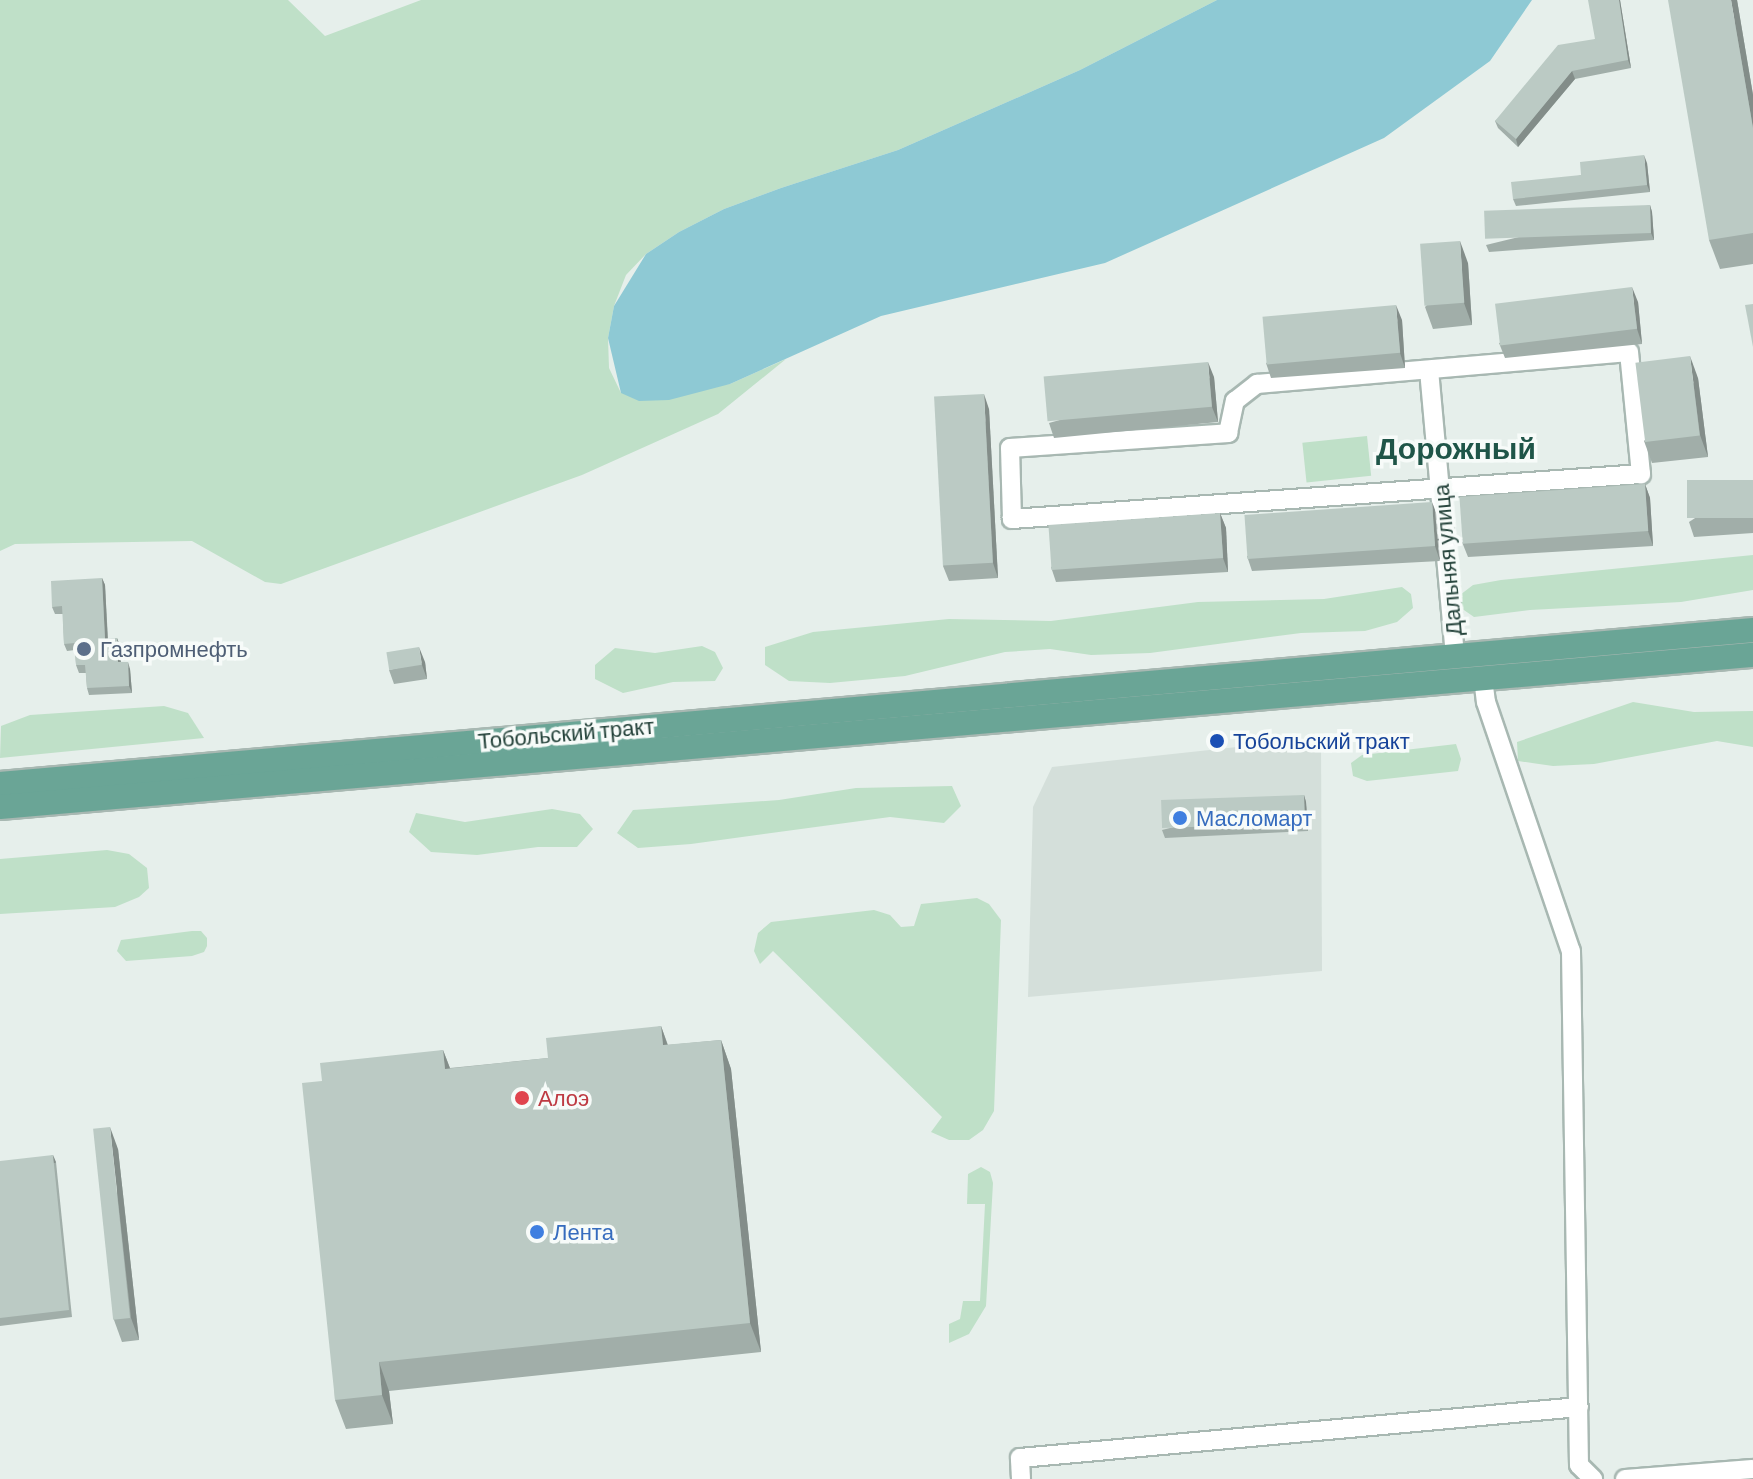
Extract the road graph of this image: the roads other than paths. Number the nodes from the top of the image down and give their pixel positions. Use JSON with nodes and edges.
{"nodes":[{"id":1,"x":1429,"y":370,"type":"junction"},
{"id":2,"x":1442,"y":490,"type":"junction"},
{"id":3,"x":1753,"y":630,"type":"edge"},
{"id":4,"x":1455,"y":655,"type":"junction"},
{"id":5,"x":1753,"y":655,"type":"edge"},
{"id":6,"x":1483,"y":678,"type":"junction"},
{"id":7,"x":0,"y":784,"type":"edge"},
{"id":8,"x":0,"y":807,"type":"edge"},
{"id":9,"x":1579,"y":1407,"type":"junction"},
{"id":10,"x":1753,"y":1469,"type":"edge"},
{"id":11,"x":1021,"y":1479,"type":"edge"},
{"id":12,"x":1593,"y":1479,"type":"edge"},
{"id":13,"x":1625,"y":1479,"type":"edge"}],
"edges":[{"from":1,"to":2,"type":"street","name":"Дальняя улица"},
{"from":1,"to":2,"type":"street"},
{"from":1,"to":2,"type":"street"},
{"from":2,"to":4,"type":"street","name":"Дальняя улица"},
{"from":3,"to":4,"type":"main road","name":"Тобольский тракт"},
{"from":4,"to":7,"type":"main road","name":"Тобольский тракт"},
{"from":5,"to":6,"type":"main road","name":"Тобольский тракт"},
{"from":6,"to":8,"type":"main road","name":"Тобольский тракт"},
{"from":6,"to":9,"type":"street"},
{"from":9,"to":11,"type":"street"},
{"from":9,"to":12,"type":"street"},
{"from":10,"to":13,"type":"street"}]}
